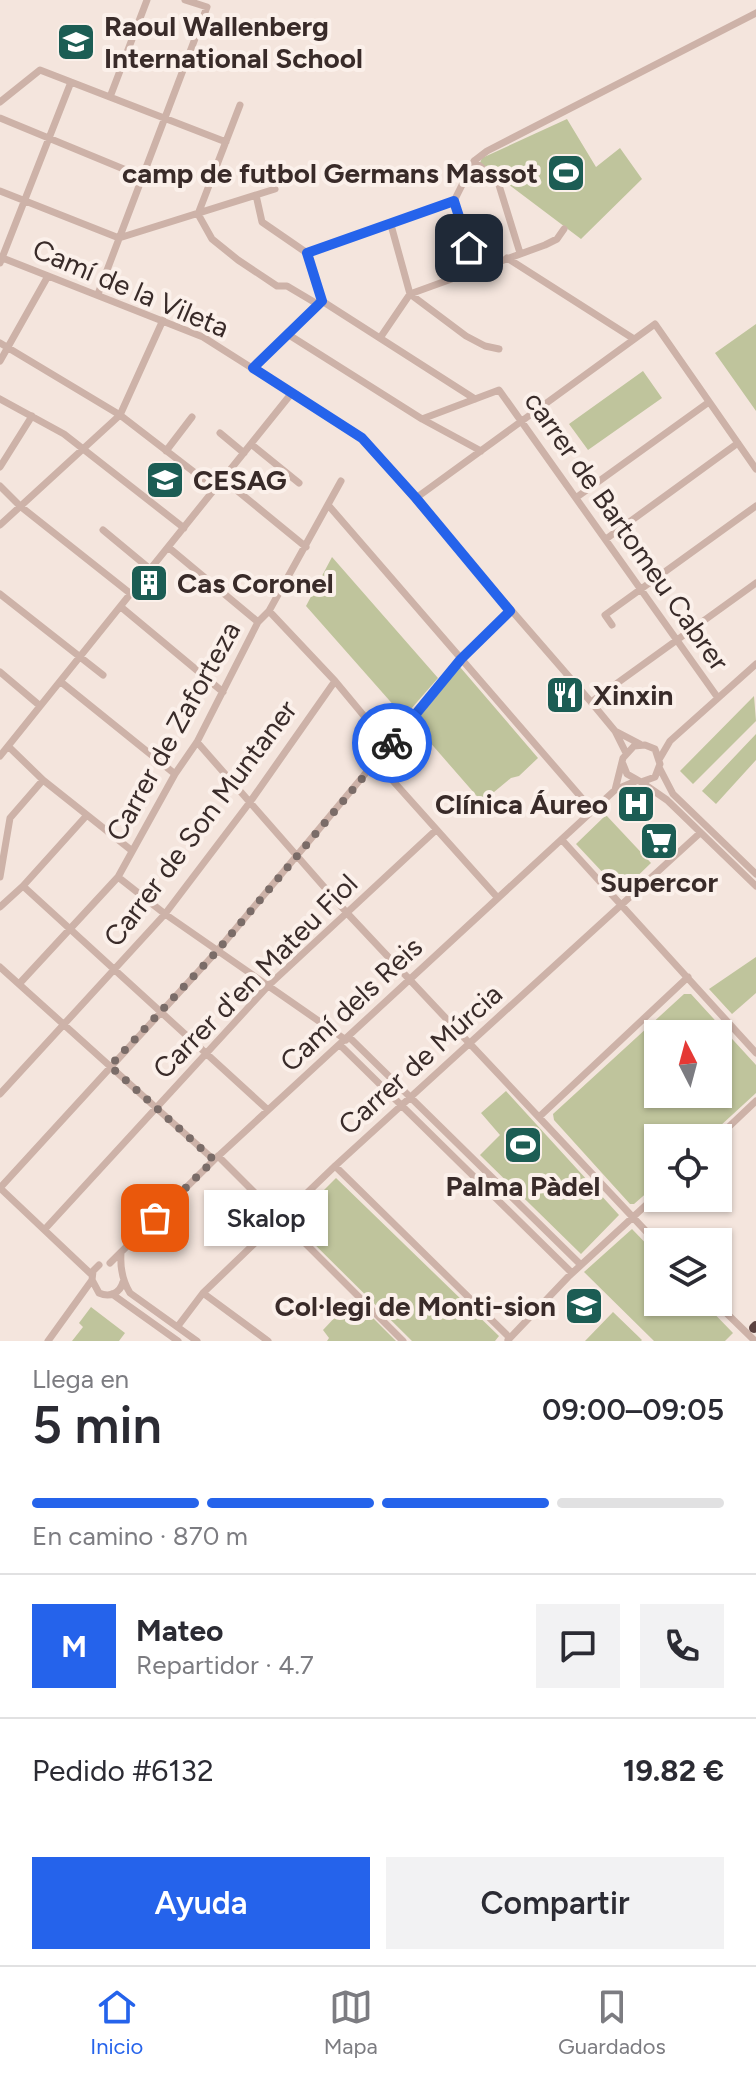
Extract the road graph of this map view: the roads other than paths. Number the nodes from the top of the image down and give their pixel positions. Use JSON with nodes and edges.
{"nodes":[{"id":1,"x":147,"y":0,"type":"edge"},
{"id":2,"x":185,"y":0,"type":"edge"},
{"id":3,"x":756,"y":13,"type":"edge"},
{"id":4,"x":71,"y":82,"type":"junction"},
{"id":5,"x":110,"y":97,"type":"junction"},
{"id":6,"x":0,"y":102,"type":"edge"},
{"id":7,"x":240,"y":105,"type":"dead end"},
{"id":8,"x":0,"y":118,"type":"edge"},
{"id":9,"x":166,"y":118,"type":"junction"},
{"id":10,"x":50,"y":139,"type":"junction"},
{"id":11,"x":226,"y":142,"type":"junction"},
{"id":12,"x":474,"y":161,"type":"junction"},
{"id":13,"x":143,"y":177,"type":"junction"},
{"id":14,"x":275,"y":189,"type":"dead end"},
{"id":15,"x":0,"y":191,"type":"edge"},
{"id":16,"x":256,"y":195,"type":"junction"},
{"id":17,"x":25,"y":201,"type":"junction"},
{"id":18,"x":454,"y":201,"type":"junction"},
{"id":19,"x":198,"y":214,"type":"junction"},
{"id":20,"x":391,"y":225,"type":"junction"},
{"id":21,"x":564,"y":229,"type":"dead end"},
{"id":22,"x":119,"y":238,"type":"junction"},
{"id":23,"x":307,"y":253,"type":"junction"},
{"id":24,"x":520,"y":253,"type":"junction"},
{"id":25,"x":507,"y":258,"type":"junction"},
{"id":26,"x":1,"y":260,"type":"edge"},
{"id":27,"x":476,"y":271,"type":"junction"},
{"id":28,"x":48,"y":276,"type":"junction"},
{"id":29,"x":98,"y":294,"type":"junction"},
{"id":30,"x":410,"y":294,"type":"junction"},
{"id":31,"x":320,"y":303,"type":"junction"},
{"id":32,"x":163,"y":320,"type":"junction"},
{"id":33,"x":289,"y":335,"type":"junction"},
{"id":34,"x":380,"y":338,"type":"junction"},
{"id":35,"x":634,"y":339,"type":"junction"},
{"id":36,"x":4,"y":346,"type":"edge"},
{"id":37,"x":499,"y":349,"type":"dead end"},
{"id":38,"x":0,"y":361,"type":"edge"},
{"id":39,"x":253,"y":368,"type":"junction"},
{"id":40,"x":291,"y":394,"type":"junction"},
{"id":41,"x":0,"y":399,"type":"edge"},
{"id":42,"x":475,"y":399,"type":"junction"},
{"id":43,"x":709,"y":402,"type":"junction"},
{"id":44,"x":120,"y":415,"type":"junction"},
{"id":45,"x":32,"y":416,"type":"junction"},
{"id":46,"x":192,"y":417,"type":"dead end"},
{"id":47,"x":422,"y":419,"type":"junction"},
{"id":48,"x":522,"y":421,"type":"junction"},
{"id":49,"x":220,"y":433,"type":"dead end"},
{"id":50,"x":738,"y":443,"type":"junction"},
{"id":51,"x":251,"y":444,"type":"junction"},
{"id":52,"x":83,"y":448,"type":"junction"},
{"id":53,"x":166,"y":451,"type":"junction"},
{"id":54,"x":481,"y":451,"type":"junction"},
{"id":55,"x":244,"y":453,"type":"junction"},
{"id":56,"x":0,"y":467,"type":"edge"},
{"id":57,"x":756,"y":469,"type":"edge"},
{"id":58,"x":223,"y":479,"type":"junction"},
{"id":59,"x":341,"y":481,"type":"dead end"},
{"id":60,"x":299,"y":483,"type":"dead end"},
{"id":61,"x":0,"y":486,"type":"edge"},
{"id":62,"x":216,"y":489,"type":"junction"},
{"id":63,"x":577,"y":497,"type":"junction"},
{"id":64,"x":416,"y":498,"type":"junction"},
{"id":65,"x":20,"y":506,"type":"junction"},
{"id":66,"x":329,"y":506,"type":"junction"},
{"id":67,"x":756,"y":506,"type":"edge"},
{"id":68,"x":0,"y":525,"type":"edge"},
{"id":69,"x":184,"y":528,"type":"junction"},
{"id":70,"x":103,"y":530,"type":"dead end"},
{"id":71,"x":606,"y":539,"type":"junction"},
{"id":72,"x":168,"y":547,"type":"junction"},
{"id":73,"x":306,"y":547,"type":"junction"},
{"id":74,"x":150,"y":569,"type":"junction"},
{"id":75,"x":756,"y":583,"type":"edge"},
{"id":76,"x":641,"y":588,"type":"junction"},
{"id":77,"x":0,"y":594,"type":"edge"},
{"id":78,"x":131,"y":594,"type":"junction"},
{"id":79,"x":121,"y":607,"type":"junction"},
{"id":80,"x":269,"y":611,"type":"junction"},
{"id":81,"x":510,"y":611,"type":"junction"},
{"id":82,"x":258,"y":622,"type":"junction"},
{"id":83,"x":612,"y":625,"type":"dead end"},
{"id":84,"x":678,"y":639,"type":"junction"},
{"id":85,"x":80,"y":658,"type":"junction"},
{"id":86,"x":461,"y":659,"type":"junction"},
{"id":87,"x":756,"y":664,"type":"edge"},
{"id":88,"x":0,"y":672,"type":"edge"},
{"id":89,"x":103,"y":675,"type":"dead end"},
{"id":90,"x":335,"y":681,"type":"junction"},
{"id":91,"x":61,"y":682,"type":"junction"},
{"id":92,"x":223,"y":692,"type":"junction"},
{"id":93,"x":718,"y":698,"type":"junction"},
{"id":94,"x":591,"y":702,"type":"junction"},
{"id":95,"x":39,"y":705,"type":"junction"},
{"id":96,"x":615,"y":731,"type":"junction"},
{"id":97,"x":670,"y":741,"type":"junction"},
{"id":98,"x":197,"y":742,"type":"junction"},
{"id":99,"x":640,"y":744,"type":"junction"},
{"id":100,"x":389,"y":746,"type":"junction"},
{"id":101,"x":650,"y":746,"type":"junction"},
{"id":102,"x":9,"y":747,"type":"junction"},
{"id":103,"x":626,"y":753,"type":"junction"},
{"id":104,"x":0,"y":756,"type":"edge"},
{"id":105,"x":660,"y":758,"type":"junction"},
{"id":106,"x":376,"y":762,"type":"junction"},
{"id":107,"x":623,"y":764,"type":"junction"},
{"id":108,"x":660,"y":769,"type":"junction"},
{"id":109,"x":175,"y":774,"type":"junction"},
{"id":110,"x":43,"y":780,"type":"junction"},
{"id":111,"x":638,"y":781,"type":"junction"},
{"id":112,"x":615,"y":790,"type":"junction"},
{"id":113,"x":250,"y":802,"type":"junction"},
{"id":114,"x":593,"y":811,"type":"junction"},
{"id":115,"x":87,"y":815,"type":"junction"},
{"id":116,"x":436,"y":830,"type":"junction"},
{"id":117,"x":700,"y":833,"type":"junction"},
{"id":118,"x":562,"y":840,"type":"junction"},
{"id":119,"x":131,"y":850,"type":"junction"},
{"id":120,"x":297,"y":855,"type":"junction"},
{"id":121,"x":756,"y":874,"type":"edge"},
{"id":122,"x":0,"y":877,"type":"edge"},
{"id":123,"x":118,"y":877,"type":"junction"},
{"id":124,"x":23,"y":886,"type":"junction"},
{"id":125,"x":756,"y":886,"type":"edge"},
{"id":126,"x":497,"y":897,"type":"junction"},
{"id":127,"x":620,"y":904,"type":"junction"},
{"id":128,"x":0,"y":907,"type":"edge"},
{"id":129,"x":347,"y":913,"type":"junction"},
{"id":130,"x":165,"y":914,"type":"junction"},
{"id":131,"x":68,"y":929,"type":"junction"},
{"id":132,"x":218,"y":950,"type":"junction"},
{"id":133,"x":0,"y":967,"type":"edge"},
{"id":134,"x":114,"y":971,"type":"junction"},
{"id":135,"x":688,"y":977,"type":"junction"},
{"id":136,"x":410,"y":980,"type":"junction"},
{"id":137,"x":19,"y":984,"type":"junction"},
{"id":138,"x":269,"y":985,"type":"junction"},
{"id":139,"x":160,"y":1012,"type":"junction"},
{"id":140,"x":63,"y":1026,"type":"junction"},
{"id":141,"x":345,"y":1041,"type":"junction"},
{"id":142,"x":470,"y":1044,"type":"junction"},
{"id":143,"x":205,"y":1053,"type":"junction"},
{"id":144,"x":756,"y":1053,"type":"edge"},
{"id":145,"x":110,"y":1066,"type":"junction"},
{"id":146,"x":0,"y":1094,"type":"edge"},
{"id":147,"x":411,"y":1097,"type":"junction"},
{"id":148,"x":756,"y":1101,"type":"edge"},
{"id":149,"x":401,"y":1106,"type":"junction"},
{"id":150,"x":155,"y":1107,"type":"junction"},
{"id":151,"x":268,"y":1110,"type":"junction"},
{"id":152,"x":539,"y":1117,"type":"junction"},
{"id":153,"x":732,"y":1124,"type":"edge"},
{"id":154,"x":216,"y":1158,"type":"junction"},
{"id":155,"x":335,"y":1166,"type":"junction"},
{"id":156,"x":1,"y":1190,"type":"edge"},
{"id":157,"x":644,"y":1207,"type":"edge"},
{"id":158,"x":634,"y":1217,"type":"junction"},
{"id":159,"x":280,"y":1219,"type":"junction"},
{"id":160,"x":644,"y":1228,"type":"edge"},
{"id":161,"x":45,"y":1229,"type":"junction"},
{"id":162,"x":121,"y":1253,"type":"junction"},
{"id":163,"x":81,"y":1263,"type":"junction"},
{"id":164,"x":110,"y":1263,"type":"junction"},
{"id":165,"x":580,"y":1264,"type":"junction"},
{"id":166,"x":99,"y":1265,"type":"junction"},
{"id":167,"x":120,"y":1269,"type":"junction"},
{"id":168,"x":572,"y":1273,"type":"junction"},
{"id":169,"x":92,"y":1278,"type":"junction"},
{"id":170,"x":123,"y":1282,"type":"junction"},
{"id":171,"x":84,"y":1293,"type":"junction"},
{"id":172,"x":99,"y":1293,"type":"junction"},
{"id":173,"x":203,"y":1293,"type":"junction"},
{"id":174,"x":112,"y":1294,"type":"junction"},
{"id":175,"x":728,"y":1316,"type":"edge"},
{"id":176,"x":178,"y":1326,"type":"junction"},
{"id":177,"x":509,"y":1340,"type":"edge"},
{"id":178,"x":48,"y":1341,"type":"edge"},
{"id":179,"x":178,"y":1341,"type":"edge"},
{"id":180,"x":197,"y":1341,"type":"edge"},
{"id":181,"x":268,"y":1341,"type":"edge"},
{"id":182,"x":403,"y":1341,"type":"edge"},
{"id":183,"x":755,"y":1341,"type":"edge"}],
"edges":[{"from":1,"to":5,"type":"street"},
{"from":2,"to":9,"type":"street"},
{"from":3,"to":12,"type":"street"},
{"from":4,"to":5,"type":"street"},
{"from":4,"to":6,"type":"street"},
{"from":4,"to":10,"type":"street"},
{"from":5,"to":9,"type":"street"},
{"from":7,"to":11,"type":"street"},
{"from":8,"to":10,"type":"street"},
{"from":9,"to":11,"type":"street"},
{"from":9,"to":13,"type":"street"},
{"from":10,"to":13,"type":"street"},
{"from":10,"to":17,"type":"street"},
{"from":11,"to":19,"type":"street"},
{"from":12,"to":18,"type":"street"},
{"from":12,"to":24,"type":"street"},
{"from":13,"to":22,"type":"street"},
{"from":14,"to":16,"type":"street"},
{"from":15,"to":17,"type":"street"},
{"from":16,"to":19,"type":"street"},
{"from":16,"to":23,"type":"street"},
{"from":17,"to":22,"type":"street"},
{"from":17,"to":26,"type":"street"},
{"from":18,"to":20,"type":"street"},
{"from":18,"to":27,"type":"street"},
{"from":19,"to":22,"type":"street"},
{"from":19,"to":31,"type":"street"},
{"from":20,"to":23,"type":"street"},
{"from":20,"to":30,"type":"street"},
{"from":21,"to":24,"type":"street"},
{"from":22,"to":29,"type":"street"},
{"from":23,"to":31,"type":"street"},
{"from":24,"to":25,"type":"street"},
{"from":25,"to":27,"type":"street"},
{"from":25,"to":35,"type":"street"},
{"from":26,"to":28,"type":"street","name":"Camí de la Vileta"},
{"from":27,"to":30,"type":"street"},
{"from":28,"to":29,"type":"street","name":"Camí de la Vileta"},
{"from":28,"to":36,"type":"street"},
{"from":29,"to":32,"type":"street","name":"Camí de la Vileta"},
{"from":30,"to":34,"type":"street"},
{"from":30,"to":37,"type":"street"},
{"from":31,"to":33,"type":"street"},
{"from":31,"to":34,"type":"street"},
{"from":32,"to":39,"type":"street","name":"Camí de la Vileta"},
{"from":32,"to":44,"type":"street"},
{"from":33,"to":39,"type":"street"},
{"from":33,"to":47,"type":"street"},
{"from":34,"to":42,"type":"street"},
{"from":35,"to":43,"type":"street"},
{"from":35,"to":48,"type":"street"},
{"from":36,"to":38,"type":"street"},
{"from":36,"to":44,"type":"street"},
{"from":39,"to":40,"type":"street","name":"Camí de la Vileta"},
{"from":40,"to":51,"type":"street"},
{"from":40,"to":64,"type":"street","name":"Camí de la Vileta"},
{"from":41,"to":45,"type":"street"},
{"from":42,"to":47,"type":"street"},
{"from":42,"to":48,"type":"street","name":"carrer de Bartomeu Cabrer"},
{"from":43,"to":50,"type":"street"},
{"from":43,"to":63,"type":"street"},
{"from":44,"to":52,"type":"street"},
{"from":44,"to":53,"type":"street"},
{"from":45,"to":52,"type":"street"},
{"from":45,"to":56,"type":"street"},
{"from":46,"to":53,"type":"street"},
{"from":47,"to":54,"type":"street"},
{"from":48,"to":54,"type":"street"},
{"from":48,"to":63,"type":"street","name":"carrer de Bartomeu Cabrer"},
{"from":49,"to":55,"type":"street"},
{"from":50,"to":57,"type":"street"},
{"from":50,"to":71,"type":"street"},
{"from":51,"to":55,"type":"street"},
{"from":51,"to":60,"type":"street"},
{"from":52,"to":65,"type":"street"},
{"from":52,"to":69,"type":"street"},
{"from":53,"to":62,"type":"street"},
{"from":54,"to":64,"type":"street"},
{"from":55,"to":58,"type":"street"},
{"from":58,"to":62,"type":"street"},
{"from":58,"to":73,"type":"street"},
{"from":59,"to":66,"type":"street","name":"Carrer de Zaforteza"},
{"from":61,"to":65,"type":"street"},
{"from":62,"to":69,"type":"street"},
{"from":63,"to":71,"type":"street","name":"carrer de Bartomeu Cabrer"},
{"from":64,"to":81,"type":"street","name":"Camí de la Vileta"},
{"from":65,"to":68,"type":"street"},
{"from":65,"to":78,"type":"street"},
{"from":66,"to":73,"type":"street","name":"Carrer de Zaforteza"},
{"from":66,"to":86,"type":"street"},
{"from":67,"to":76,"type":"street"},
{"from":69,"to":72,"type":"street"},
{"from":70,"to":74,"type":"street"},
{"from":71,"to":76,"type":"street","name":"carrer de Bartomeu Cabrer"},
{"from":72,"to":74,"type":"street"},
{"from":72,"to":82,"type":"street"},
{"from":73,"to":80,"type":"street","name":"Carrer de Zaforteza"},
{"from":74,"to":78,"type":"street"},
{"from":75,"to":84,"type":"street"},
{"from":76,"to":83,"type":"street"},
{"from":76,"to":84,"type":"street","name":"carrer de Bartomeu Cabrer"},
{"from":77,"to":85,"type":"street"},
{"from":78,"to":79,"type":"street"},
{"from":79,"to":85,"type":"street"},
{"from":79,"to":92,"type":"street"},
{"from":80,"to":82,"type":"street","name":"Carrer de Zaforteza"},
{"from":80,"to":90,"type":"street"},
{"from":81,"to":86,"type":"street"},
{"from":81,"to":94,"type":"street","name":"Camí de la Vileta"},
{"from":82,"to":92,"type":"street","name":"Carrer de Zaforteza"},
{"from":84,"to":93,"type":"street","name":"carrer de Bartomeu Cabrer"},
{"from":84,"to":94,"type":"street"},
{"from":85,"to":89,"type":"street"},
{"from":85,"to":91,"type":"street"},
{"from":86,"to":100,"type":"street"},
{"from":86,"to":114,"type":"street"},
{"from":87,"to":93,"type":"street"},
{"from":88,"to":95,"type":"street"},
{"from":90,"to":100,"type":"street"},
{"from":90,"to":113,"type":"street","name":"Carrer de Son Muntaner"},
{"from":91,"to":95,"type":"street"},
{"from":91,"to":109,"type":"street"},
{"from":92,"to":98,"type":"street","name":"Carrer de Zaforteza"},
{"from":93,"to":97,"type":"street"},
{"from":94,"to":96,"type":"street","name":"Camí de la Vileta"},
{"from":95,"to":102,"type":"street"},
{"from":96,"to":99,"type":"street","name":"Camí de la Vileta"},
{"from":96,"to":103,"type":"street","name":"Camí de la Vileta"},
{"from":97,"to":101,"type":"street"},
{"from":97,"to":105,"type":"street"},
{"from":98,"to":109,"type":"street","name":"Carrer de Zaforteza"},
{"from":98,"to":113,"type":"street"},
{"from":99,"to":101,"type":"street"},
{"from":99,"to":103,"type":"street"},
{"from":100,"to":106,"type":"street"},
{"from":101,"to":105,"type":"street"},
{"from":102,"to":104,"type":"street"},
{"from":102,"to":110,"type":"street"},
{"from":103,"to":107,"type":"street"},
{"from":105,"to":108,"type":"street"},
{"from":106,"to":116,"type":"street"},
{"from":106,"to":120,"type":"street"},
{"from":107,"to":111,"type":"street"},
{"from":107,"to":112,"type":"street","name":"Camí dels Reis"},
{"from":108,"to":111,"type":"street"},
{"from":108,"to":121,"type":"street"},
{"from":109,"to":119,"type":"street","name":"Carrer de Zaforteza"},
{"from":110,"to":115,"type":"street"},
{"from":110,"to":122,"type":"street"},
{"from":111,"to":112,"type":"street","name":"Camí dels Reis"},
{"from":111,"to":117,"type":"street"},
{"from":112,"to":114,"type":"street","name":"Camí dels Reis"},
{"from":113,"to":120,"type":"street"},
{"from":113,"to":130,"type":"street","name":"Carrer de Son Muntaner"},
{"from":114,"to":118,"type":"street","name":"Camí dels Reis"},
{"from":115,"to":119,"type":"street"},
{"from":115,"to":124,"type":"street"},
{"from":116,"to":126,"type":"street"},
{"from":116,"to":129,"type":"street","name":"Carrer d'en Mateu Fiol"},
{"from":117,"to":125,"type":"street"},
{"from":117,"to":127,"type":"street","name":"Carrer de Múrcia"},
{"from":118,"to":126,"type":"street","name":"Camí dels Reis"},
{"from":118,"to":127,"type":"street"},
{"from":119,"to":123,"type":"street","name":"Carrer de Zaforteza"},
{"from":120,"to":129,"type":"street"},
{"from":120,"to":132,"type":"street"},
{"from":123,"to":130,"type":"street"},
{"from":123,"to":131,"type":"street","name":"Carrer de Zaforteza"},
{"from":124,"to":128,"type":"street"},
{"from":124,"to":131,"type":"street"},
{"from":126,"to":136,"type":"street","name":"Camí dels Reis"},
{"from":127,"to":135,"type":"street"},
{"from":127,"to":142,"type":"street","name":"Carrer de Múrcia"},
{"from":129,"to":136,"type":"street"},
{"from":129,"to":138,"type":"street","name":"Carrer d'en Mateu Fiol"},
{"from":130,"to":132,"type":"street"},
{"from":130,"to":134,"type":"street","name":"Carrer de Son Muntaner"},
{"from":131,"to":134,"type":"street"},
{"from":131,"to":137,"type":"street","name":"Carrer de Zaforteza"},
{"from":132,"to":138,"type":"street"},
{"from":132,"to":139,"type":"street"},
{"from":133,"to":137,"type":"street"},
{"from":134,"to":139,"type":"street"},
{"from":134,"to":140,"type":"street","name":"Carrer de Son Muntaner"},
{"from":135,"to":144,"type":"street"},
{"from":135,"to":152,"type":"street"},
{"from":136,"to":141,"type":"street","name":"Camí dels Reis"},
{"from":136,"to":142,"type":"street"},
{"from":137,"to":140,"type":"street"},
{"from":138,"to":141,"type":"street"},
{"from":138,"to":143,"type":"street","name":"Carrer d'en Mateu Fiol"},
{"from":139,"to":143,"type":"street"},
{"from":139,"to":145,"type":"street"},
{"from":140,"to":145,"type":"street"},
{"from":140,"to":146,"type":"street","name":"Carrer de Son Muntaner"},
{"from":141,"to":147,"type":"street"},
{"from":141,"to":149,"type":"street"},
{"from":141,"to":151,"type":"street","name":"Camí dels Reis"},
{"from":142,"to":147,"type":"street","name":"Carrer de Múrcia"},
{"from":142,"to":152,"type":"street"},
{"from":143,"to":150,"type":"street","name":"Carrer d'en Mateu Fiol"},
{"from":143,"to":151,"type":"street"},
{"from":145,"to":150,"type":"street"},
{"from":145,"to":156,"type":"street"},
{"from":147,"to":149,"type":"street","name":"Carrer de Múrcia"},
{"from":147,"to":165,"type":"street"},
{"from":148,"to":153,"type":"street"},
{"from":149,"to":155,"type":"street","name":"Carrer de Múrcia"},
{"from":149,"to":168,"type":"street"},
{"from":150,"to":154,"type":"street"},
{"from":150,"to":161,"type":"street","name":"Carrer d'en Mateu Fiol"},
{"from":151,"to":154,"type":"street","name":"Camí dels Reis"},
{"from":152,"to":158,"type":"street"},
{"from":154,"to":159,"type":"street"},
{"from":154,"to":162,"type":"street","name":"Camí dels Reis"},
{"from":155,"to":159,"type":"street","name":"Carrer de Múrcia"},
{"from":155,"to":177,"type":"street"},
{"from":156,"to":161,"type":"street"},
{"from":157,"to":158,"type":"street"},
{"from":158,"to":160,"type":"street"},
{"from":158,"to":165,"type":"street"},
{"from":159,"to":173,"type":"street","name":"Carrer de Múrcia"},
{"from":159,"to":182,"type":"street"},
{"from":161,"to":163,"type":"street"},
{"from":162,"to":164,"type":"street","name":"Camí dels Reis"},
{"from":162,"to":167,"type":"street"},
{"from":163,"to":166,"type":"street"},
{"from":163,"to":169,"type":"street"},
{"from":164,"to":166,"type":"street"},
{"from":164,"to":167,"type":"street"},
{"from":165,"to":168,"type":"street"},
{"from":166,"to":169,"type":"street"},
{"from":167,"to":170,"type":"street"},
{"from":168,"to":177,"type":"street"},
{"from":169,"to":171,"type":"street"},
{"from":169,"to":172,"type":"street"},
{"from":170,"to":174,"type":"street"},
{"from":170,"to":176,"type":"street"},
{"from":171,"to":172,"type":"street"},
{"from":171,"to":178,"type":"street"},
{"from":172,"to":174,"type":"street"},
{"from":173,"to":176,"type":"street","name":"Carrer de Múrcia"},
{"from":173,"to":181,"type":"street"},
{"from":174,"to":179,"type":"street"},
{"from":175,"to":183,"type":"street"},
{"from":176,"to":180,"type":"street"}]}
